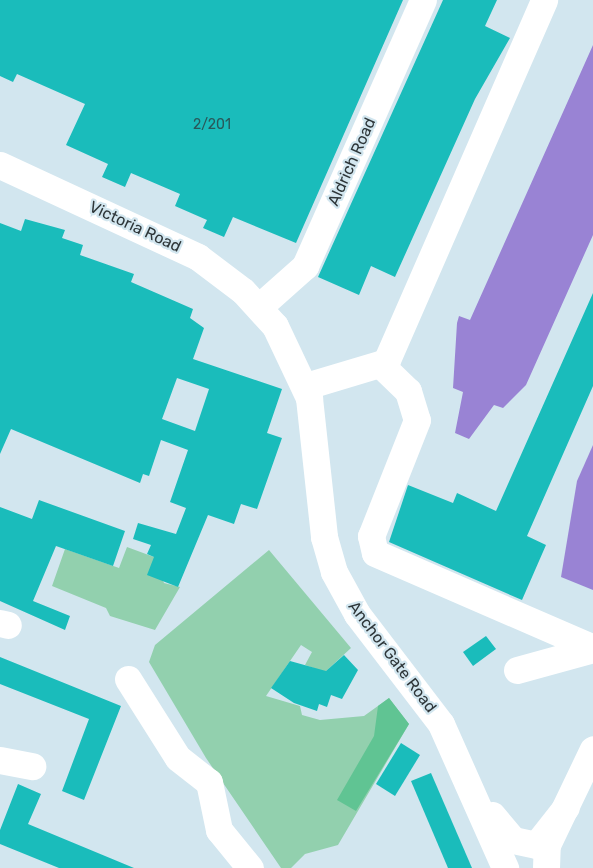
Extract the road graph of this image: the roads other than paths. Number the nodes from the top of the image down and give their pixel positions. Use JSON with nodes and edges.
{"nodes":[{"id":1,"x":423,"y":0,"type":"edge"},
{"id":2,"x":544,"y":0,"type":"edge"},
{"id":3,"x":0,"y":165,"type":"edge"},
{"id":4,"x":259,"y":307,"type":"junction"},
{"id":5,"x":382,"y":366,"type":"junction"},
{"id":6,"x":306,"y":386,"type":"junction"},
{"id":7,"x":593,"y":649,"type":"edge"},
{"id":8,"x":517,"y":670,"type":"dead end"},
{"id":9,"x":128,"y":679,"type":"dead end"},
{"id":10,"x":593,"y":749,"type":"edge"},
{"id":11,"x":0,"y":760,"type":"edge"},
{"id":12,"x":32,"y":766,"type":"dead end"},
{"id":13,"x":471,"y":788,"type":"junction"},
{"id":14,"x":577,"y":802,"type":"edge"},
{"id":15,"x":541,"y":861,"type":"edge"},
{"id":16,"x":249,"y":868,"type":"edge"},
{"id":17,"x":505,"y":868,"type":"edge"}],
"edges":[{"from":1,"to":4,"type":"street","name":"Aldrich Road"},
{"from":2,"to":5,"type":"street"},
{"from":3,"to":4,"type":"street","name":"Victoria Road"},
{"from":4,"to":6,"type":"street","name":"Anchor Gate Road"},
{"from":5,"to":6,"type":"street"},
{"from":5,"to":7,"type":"street"},
{"from":6,"to":13,"type":"street","name":"Anchor Gate Road"},
{"from":7,"to":8,"type":"street"},
{"from":9,"to":16,"type":"street"},
{"from":10,"to":14,"type":"street"},
{"from":11,"to":12,"type":"street"},
{"from":13,"to":15,"type":"street"},
{"from":13,"to":17,"type":"street","name":"Anchor Gate Road"},
{"from":14,"to":15,"type":"street"},
{"from":15,"to":17,"type":"street"}]}
